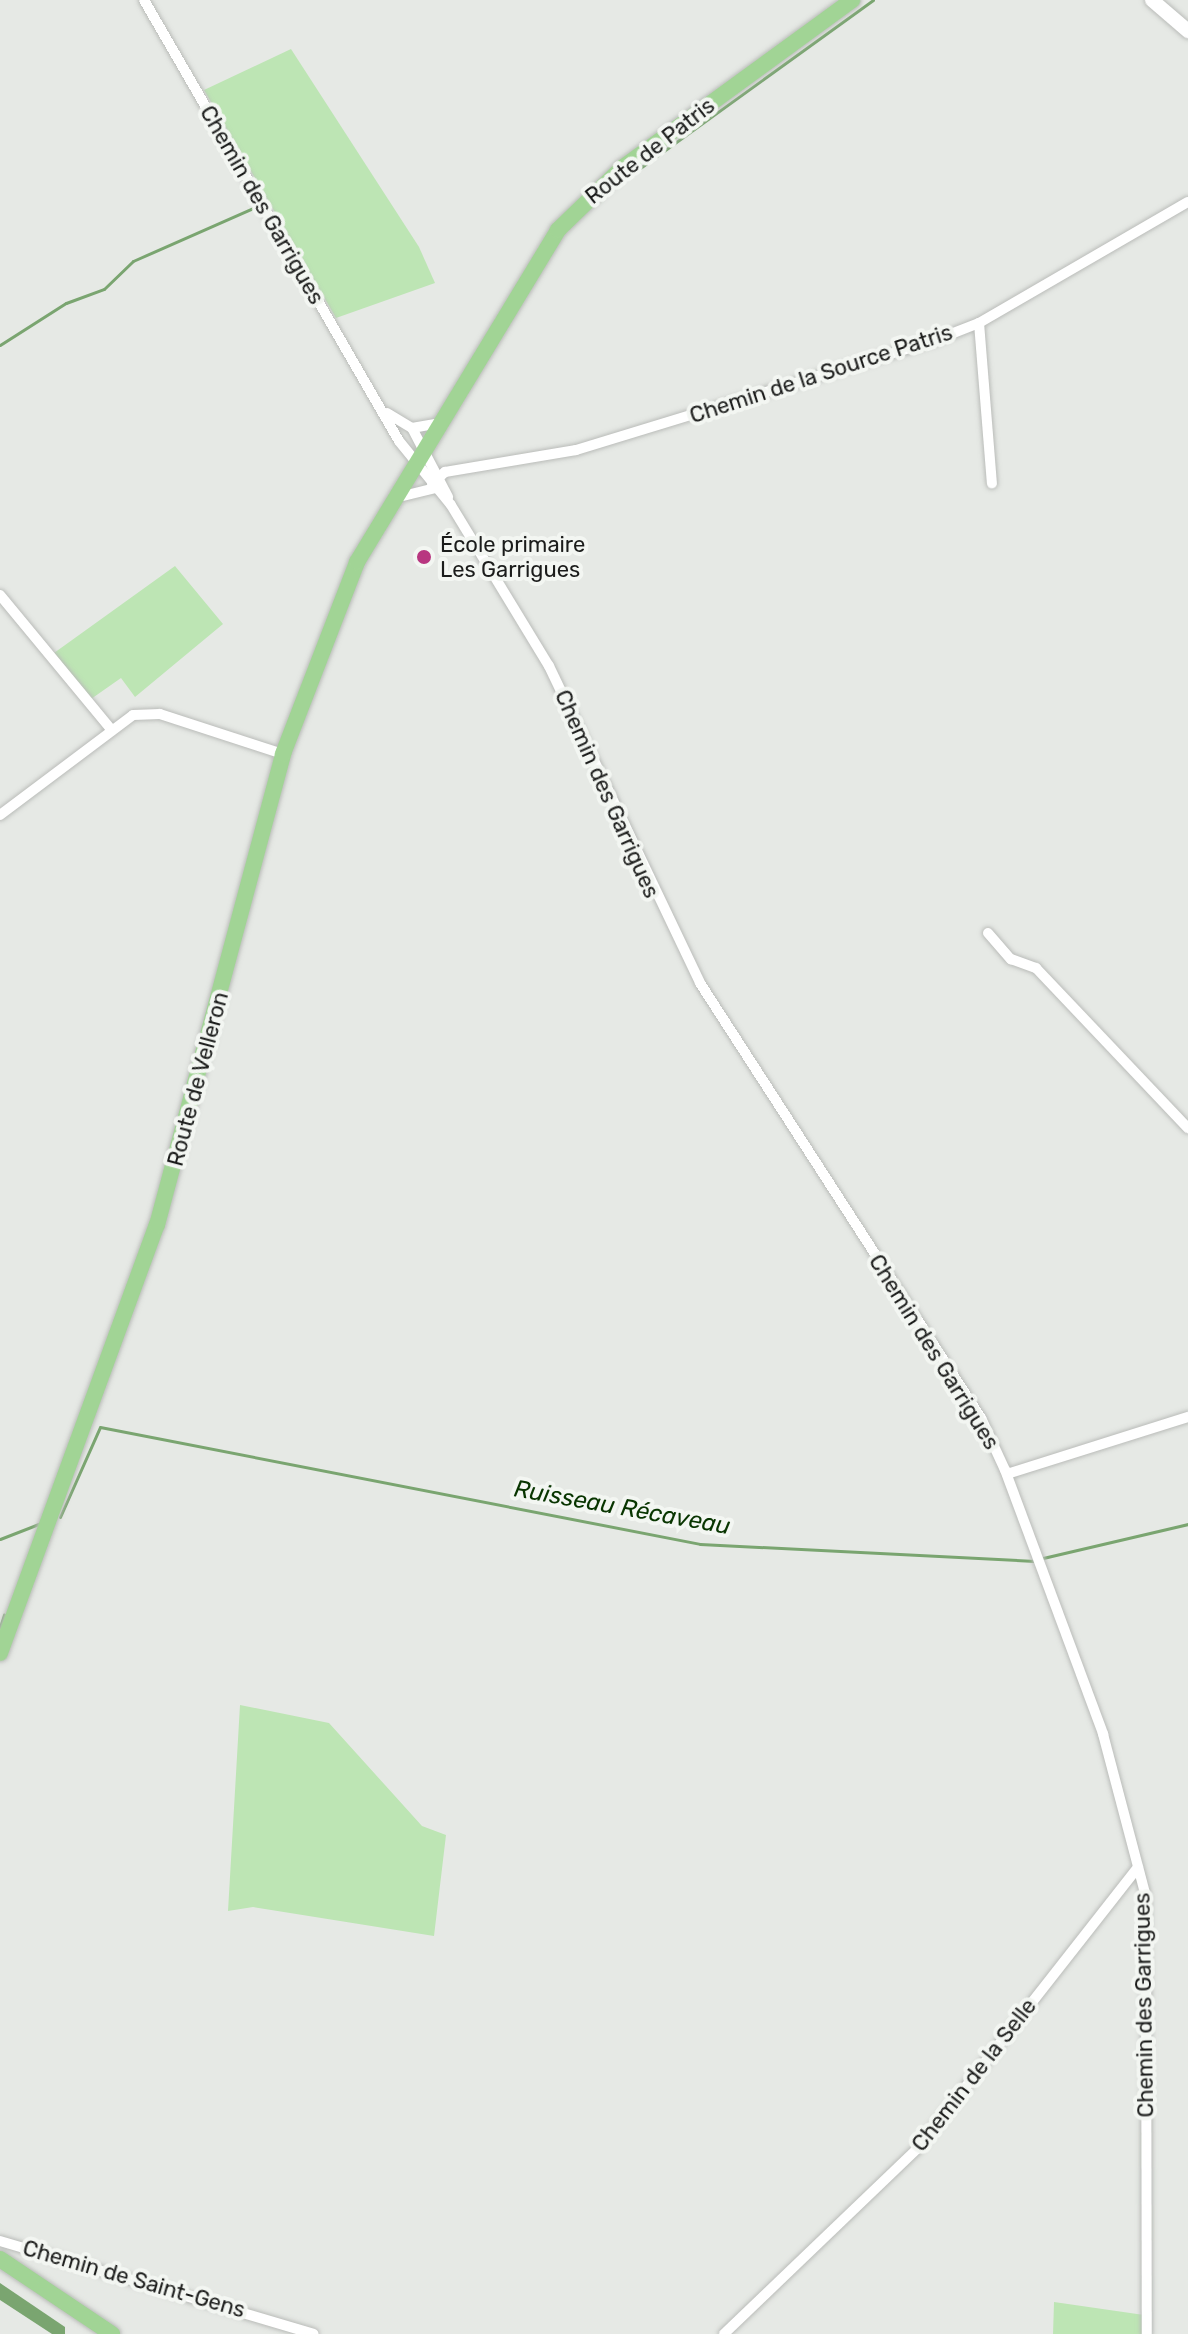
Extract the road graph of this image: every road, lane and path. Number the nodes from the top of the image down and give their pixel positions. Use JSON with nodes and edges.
{"nodes":[{"id":1,"x":144,"y":0,"type":"edge"},
{"id":2,"x":852,"y":0,"type":"edge"},
{"id":3,"x":1152,"y":0,"type":"edge"},
{"id":4,"x":1188,"y":31,"type":"edge"},
{"id":5,"x":1188,"y":202,"type":"edge"},
{"id":6,"x":979,"y":323,"type":"junction"},
{"id":7,"x":382,"y":409,"type":"junction"},
{"id":8,"x":440,"y":423,"type":"junction"},
{"id":9,"x":412,"y":428,"type":"junction"},
{"id":10,"x":420,"y":455,"type":"junction"},
{"id":11,"x":435,"y":482,"type":"junction"},
{"id":12,"x":992,"y":483,"type":"dead end"},
{"id":13,"x":389,"y":503,"type":"junction"},
{"id":14,"x":0,"y":595,"type":"edge"},
{"id":15,"x":111,"y":729,"type":"junction"},
{"id":16,"x":283,"y":754,"type":"junction"},
{"id":17,"x":0,"y":815,"type":"edge"},
{"id":18,"x":988,"y":933,"type":"dead end"},
{"id":19,"x":1188,"y":1128,"type":"edge"},
{"id":20,"x":1188,"y":1417,"type":"edge"},
{"id":21,"x":1007,"y":1474,"type":"junction"},
{"id":22,"x":0,"y":1653,"type":"edge"},
{"id":23,"x":1138,"y":1867,"type":"junction"},
{"id":24,"x":0,"y":2241,"type":"edge"},
{"id":25,"x":0,"y":2259,"type":"edge"},
{"id":26,"x":112,"y":2334,"type":"edge"},
{"id":27,"x":314,"y":2334,"type":"edge"},
{"id":28,"x":724,"y":2334,"type":"edge"},
{"id":29,"x":1147,"y":2334,"type":"edge"}],
"edges":[{"from":1,"to":7,"type":"street","name":"Chemin des Garrigues"},
{"from":2,"to":8,"type":"main road","name":"Route de Patris"},
{"from":3,"to":4,"type":"street"},
{"from":5,"to":6,"type":"street","name":"Chemin de la Source Patris"},
{"from":6,"to":11,"type":"street","name":"Chemin de la Source Patris"},
{"from":6,"to":12,"type":"street"},
{"from":7,"to":9,"type":"street","name":"Chemin des Garrigues"},
{"from":7,"to":10,"type":"street","name":"Chemin des Garrigues"},
{"from":8,"to":9,"type":"street"},
{"from":8,"to":10,"type":"main road","name":"Route de Patris"},
{"from":9,"to":10,"type":"street","name":"Chemin des Garrigues"},
{"from":10,"to":11,"type":"street","name":"Chemin des Garrigues"},
{"from":10,"to":11,"type":"street","name":"Chemin des Garrigues"},
{"from":10,"to":13,"type":"main road","name":"Route de Patris"},
{"from":11,"to":13,"type":"street"},
{"from":11,"to":21,"type":"street","name":"Chemin des Garrigues"},
{"from":13,"to":16,"type":"main road","name":"Route de Velleron"},
{"from":14,"to":15,"type":"street"},
{"from":15,"to":16,"type":"street"},
{"from":15,"to":17,"type":"street"},
{"from":16,"to":22,"type":"main road","name":"Route de Velleron"},
{"from":18,"to":19,"type":"street"},
{"from":20,"to":21,"type":"street"},
{"from":21,"to":23,"type":"street","name":"Chemin des Garrigues"},
{"from":23,"to":28,"type":"street","name":"Chemin de la Selle"},
{"from":23,"to":29,"type":"street","name":"Chemin des Garrigues"},
{"from":24,"to":27,"type":"street","name":"Chemin de Saint-Gens"},
{"from":25,"to":26,"type":"main road"}]}
